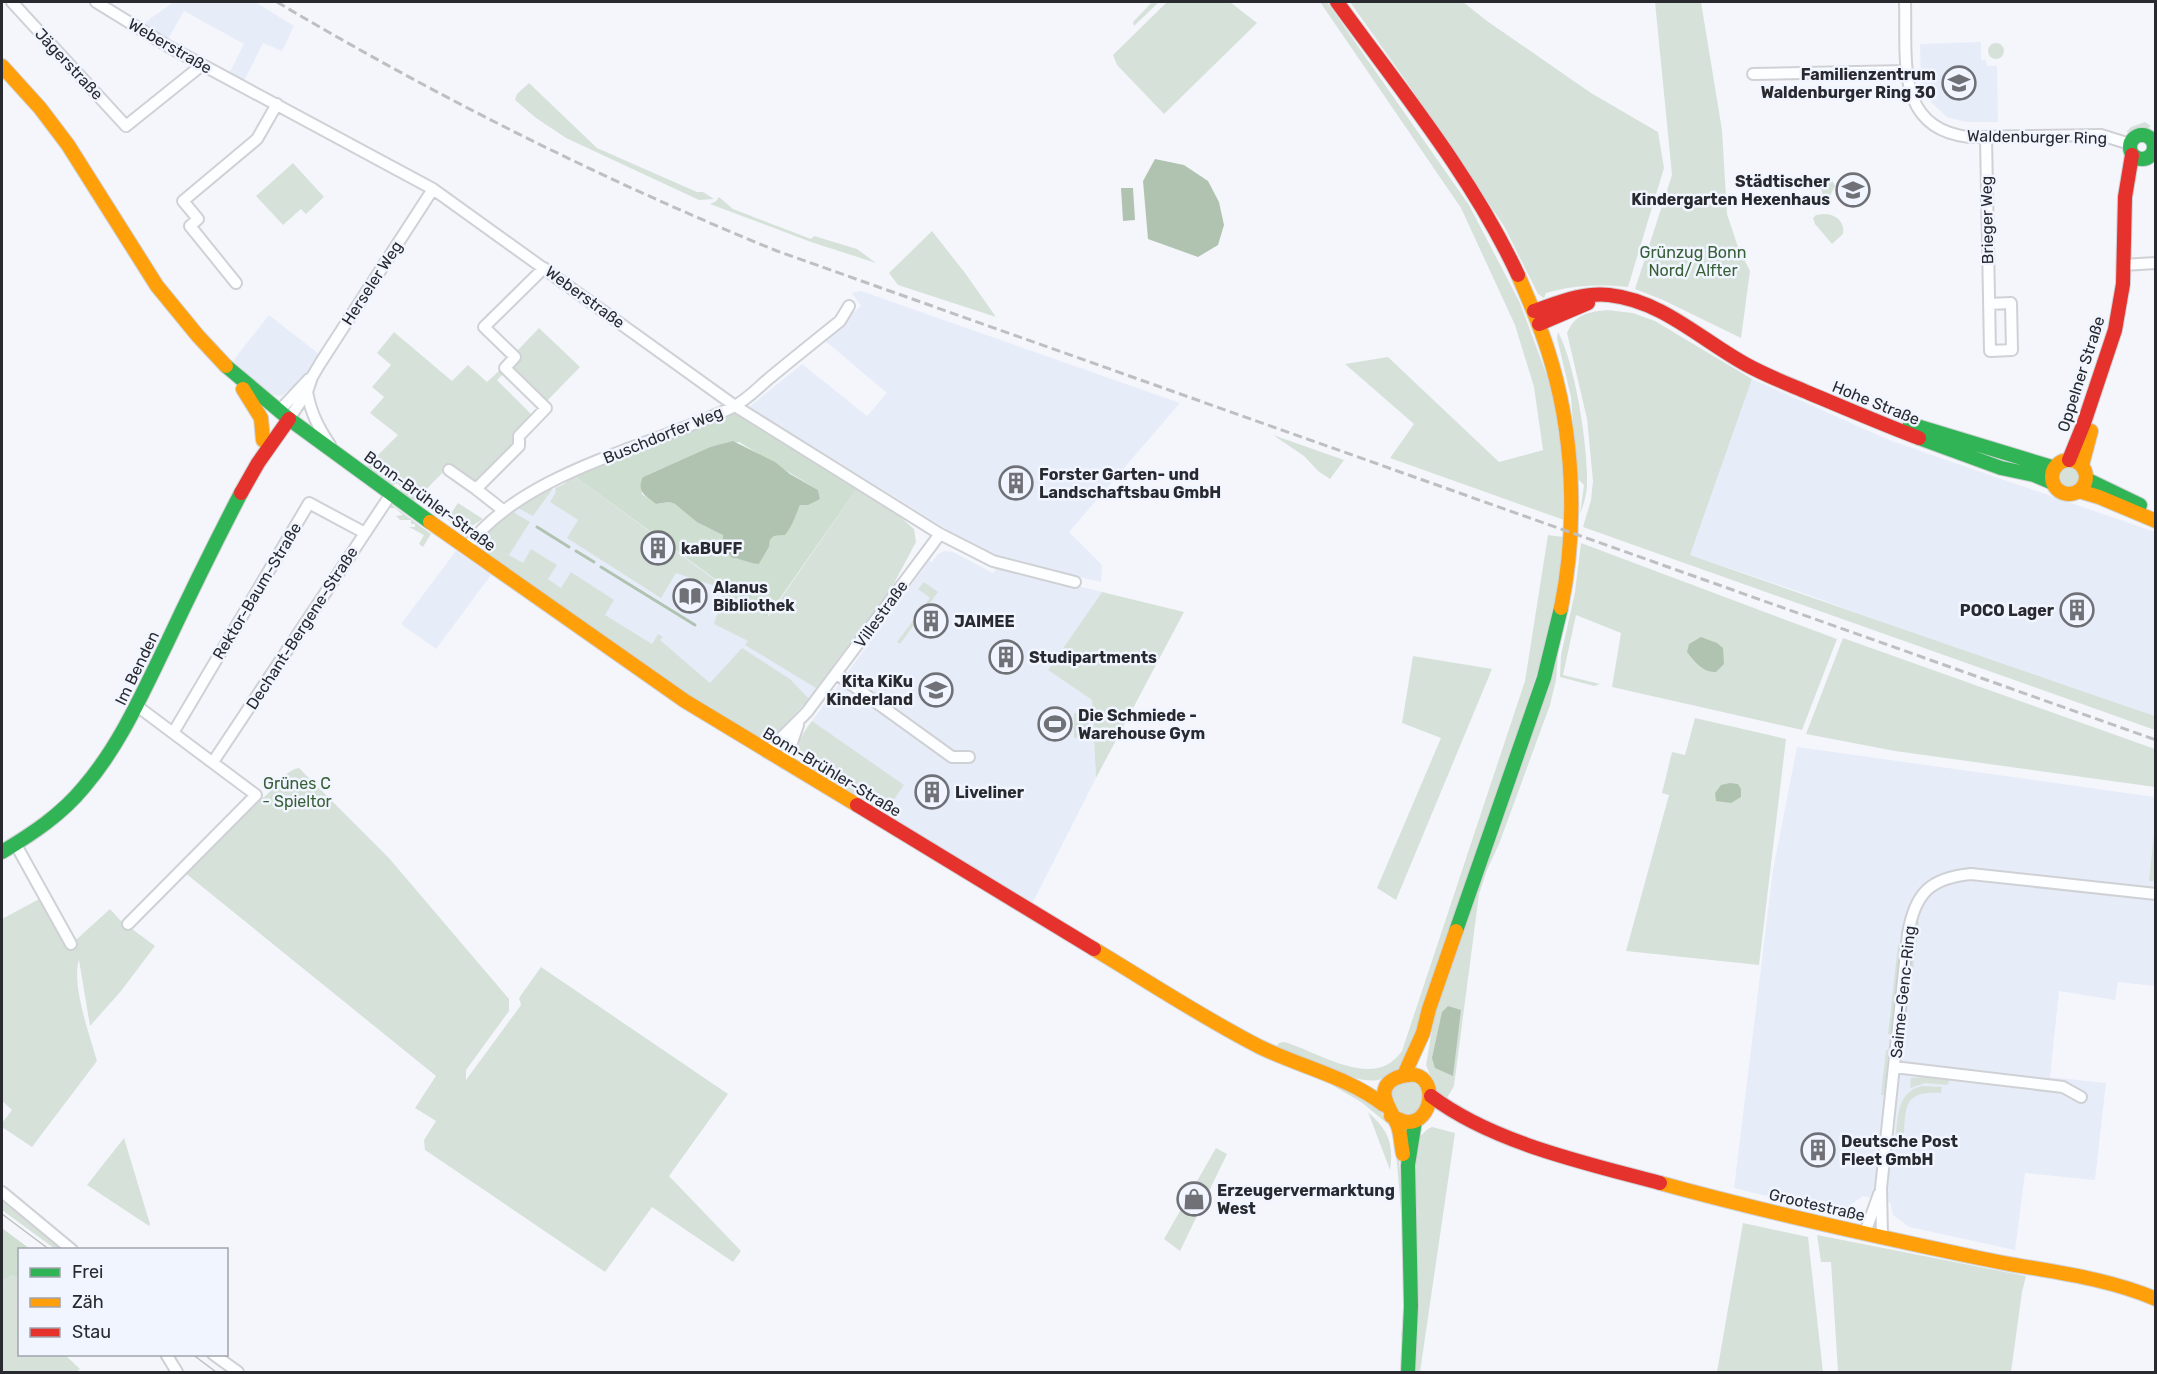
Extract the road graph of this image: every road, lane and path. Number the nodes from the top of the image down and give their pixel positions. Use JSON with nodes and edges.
{"nodes":[{"id":1,"x":12,"y":2,"type":"edge"},
{"id":2,"x":96,"y":2,"type":"edge"},
{"id":3,"x":1337,"y":2,"type":"edge"},
{"id":4,"x":1905,"y":2,"type":"edge"},
{"id":5,"x":202,"y":65,"type":"junction"},
{"id":6,"x":2,"y":66,"type":"edge"},
{"id":7,"x":1907,"y":70,"type":"junction"},
{"id":8,"x":1753,"y":74,"type":"dead end"},
{"id":9,"x":277,"y":104,"type":"junction"},
{"id":10,"x":2152,"y":135,"type":"edge"},
{"id":11,"x":1986,"y":137,"type":"junction"},
{"id":12,"x":2135,"y":153,"type":"junction"},
{"id":13,"x":433,"y":189,"type":"junction"},
{"id":14,"x":2156,"y":263,"type":"edge"},
{"id":15,"x":2127,"y":265,"type":"junction"},
{"id":16,"x":544,"y":268,"type":"junction"},
{"id":17,"x":236,"y":283,"type":"dead end"},
{"id":18,"x":1989,"y":304,"type":"junction"},
{"id":19,"x":849,"y":306,"type":"dead end"},
{"id":20,"x":1536,"y":317,"type":"junction"},
{"id":21,"x":1767,"y":370,"type":"junction"},
{"id":22,"x":231,"y":372,"type":"junction"},
{"id":23,"x":312,"y":377,"type":"junction"},
{"id":24,"x":307,"y":392,"type":"junction"},
{"id":25,"x":735,"y":406,"type":"junction"},
{"id":26,"x":284,"y":415,"type":"junction"},
{"id":27,"x":263,"y":440,"type":"junction"},
{"id":28,"x":336,"y":453,"type":"junction"},
{"id":29,"x":2075,"y":462,"type":"junction"},
{"id":30,"x":258,"y":463,"type":"junction"},
{"id":31,"x":2055,"y":468,"type":"junction"},
{"id":32,"x":449,"y":470,"type":"dead end"},
{"id":33,"x":2053,"y":483,"type":"junction"},
{"id":34,"x":2083,"y":485,"type":"junction"},
{"id":35,"x":476,"y":489,"type":"junction"},
{"id":36,"x":391,"y":494,"type":"junction"},
{"id":37,"x":504,"y":511,"type":"junction"},
{"id":38,"x":2156,"y":511,"type":"edge"},
{"id":39,"x":2156,"y":521,"type":"edge"},
{"id":40,"x":365,"y":532,"type":"junction"},
{"id":41,"x":940,"y":534,"type":"junction"},
{"id":42,"x":466,"y":548,"type":"junction"},
{"id":43,"x":1076,"y":582,"type":"dead end"},
{"id":44,"x":837,"y":674,"type":"junction"},
{"id":45,"x":137,"y":706,"type":"junction"},
{"id":46,"x":799,"y":722,"type":"junction"},
{"id":47,"x":173,"y":734,"type":"junction"},
{"id":48,"x":767,"y":752,"type":"junction"},
{"id":49,"x":969,"y":757,"type":"dead end"},
{"id":50,"x":213,"y":762,"type":"junction"},
{"id":51,"x":786,"y":763,"type":"junction"},
{"id":52,"x":16,"y":845,"type":"junction"},
{"id":53,"x":2,"y":852,"type":"edge"},
{"id":54,"x":2156,"y":894,"type":"edge"},
{"id":55,"x":128,"y":924,"type":"dead end"},
{"id":56,"x":71,"y":944,"type":"dead end"},
{"id":57,"x":1423,"y":1033,"type":"junction"},
{"id":58,"x":1894,"y":1067,"type":"junction"},
{"id":59,"x":1404,"y":1075,"type":"junction"},
{"id":60,"x":1336,"y":1078,"type":"junction"},
{"id":61,"x":1422,"y":1080,"type":"junction"},
{"id":62,"x":1388,"y":1085,"type":"junction"},
{"id":63,"x":1431,"y":1096,"type":"junction"},
{"id":64,"x":2080,"y":1097,"type":"dead end"},
{"id":65,"x":1388,"y":1110,"type":"junction"},
{"id":66,"x":1418,"y":1119,"type":"junction"},
{"id":67,"x":1475,"y":1124,"type":"junction"},
{"id":68,"x":1407,"y":1168,"type":"junction"},
{"id":69,"x":1881,"y":1188,"type":"junction"},
{"id":70,"x":2,"y":1192,"type":"edge"},
{"id":71,"x":1864,"y":1233,"type":"junction"},
{"id":72,"x":1882,"y":1237,"type":"junction"},
{"id":73,"x":70,"y":1248,"type":"edge"},
{"id":74,"x":2156,"y":1299,"type":"edge"},
{"id":75,"x":167,"y":1356,"type":"edge"},
{"id":76,"x":216,"y":1356,"type":"edge"},
{"id":77,"x":177,"y":1372,"type":"edge"},
{"id":78,"x":238,"y":1372,"type":"edge"},
{"id":79,"x":1408,"y":1372,"type":"edge"}],
"edges":[{"from":1,"to":5,"type":"street","name":"Jägerstraße"},
{"from":2,"to":5,"type":"street","name":"Weberstraße"},
{"from":3,"to":20,"type":"street"},
{"from":4,"to":7,"type":"street","name":"Waldenburger Ring"},
{"from":5,"to":9,"type":"street","name":"Weberstraße"},
{"from":6,"to":22,"type":"street","name":"Bonn-Brühler-Straße"},
{"from":7,"to":8,"type":"street"},
{"from":7,"to":11,"type":"street","name":"Waldenburger Ring"},
{"from":9,"to":13,"type":"street","name":"Weberstraße"},
{"from":9,"to":17,"type":"street"},
{"from":10,"to":12,"type":"street","name":"Oppelner Straße"},
{"from":10,"to":12,"type":"street","name":"Oppelner Straße"},
{"from":11,"to":12,"type":"street","name":"Waldenburger Ring"},
{"from":11,"to":18,"type":"street","name":"Brieger Weg"},
{"from":12,"to":15,"type":"street","name":"Oppelner Straße"},
{"from":13,"to":16,"type":"street","name":"Weberstraße"},
{"from":13,"to":23,"type":"street","name":"Herseler Weg"},
{"from":14,"to":15,"type":"street"},
{"from":15,"to":29,"type":"street","name":"Oppelner Straße"},
{"from":16,"to":25,"type":"street","name":"Weberstraße"},
{"from":16,"to":35,"type":"street"},
{"from":18,"to":18,"type":"street","name":"Brieger Weg"},
{"from":19,"to":25,"type":"street","name":"Buschdorfer Weg"},
{"from":20,"to":21,"type":"street","name":"Hohe Straße"},
{"from":20,"to":57,"type":"street"},
{"from":21,"to":31,"type":"street","name":"Hohe Straße"},
{"from":21,"to":33,"type":"street","name":"Hohe Straße"},
{"from":22,"to":26,"type":"street","name":"Bonn-Brühler-Straße"},
{"from":22,"to":27,"type":"street"},
{"from":23,"to":24,"type":"street","name":"Herseler Weg"},
{"from":23,"to":26,"type":"street","name":"Herseler Weg"},
{"from":24,"to":26,"type":"street","name":"Herseler Weg"},
{"from":24,"to":28,"type":"street","name":"Bonn-Brühler-Straße"},
{"from":25,"to":37,"type":"street","name":"Buschdorfer Weg"},
{"from":25,"to":41,"type":"street","name":"Weberstraße"},
{"from":26,"to":27,"type":"street","name":"Im Benden"},
{"from":26,"to":28,"type":"street","name":"Bonn-Brühler-Straße"},
{"from":26,"to":30,"type":"street","name":"Im Benden"},
{"from":27,"to":30,"type":"street","name":"Im Benden"},
{"from":28,"to":36,"type":"street","name":"Bonn-Brühler-Straße"},
{"from":29,"to":31,"type":"street"},
{"from":29,"to":34,"type":"street"},
{"from":30,"to":45,"type":"street","name":"Im Benden"},
{"from":31,"to":33,"type":"street"},
{"from":32,"to":35,"type":"street"},
{"from":33,"to":34,"type":"street"},
{"from":34,"to":38,"type":"street"},
{"from":34,"to":39,"type":"street"},
{"from":35,"to":37,"type":"street"},
{"from":36,"to":40,"type":"street","name":"Dechant-Bergene-Straße"},
{"from":36,"to":42,"type":"street","name":"Bonn-Brühler-Straße"},
{"from":37,"to":42,"type":"street","name":"Buschdorfer Weg"},
{"from":40,"to":47,"type":"street","name":"Rektor-Baum-Straße"},
{"from":40,"to":50,"type":"street","name":"Dechant-Bergene-Straße"},
{"from":41,"to":43,"type":"street","name":"Weberstraße"},
{"from":41,"to":44,"type":"street","name":"Villestraße"},
{"from":42,"to":48,"type":"street","name":"Bonn-Brühler-Straße"},
{"from":44,"to":46,"type":"street","name":"Villestraße"},
{"from":44,"to":49,"type":"street"},
{"from":45,"to":47,"type":"street"},
{"from":45,"to":52,"type":"street","name":"Im Benden"},
{"from":46,"to":48,"type":"street","name":"Villestraße"},
{"from":46,"to":51,"type":"street","name":"Villestraße"},
{"from":47,"to":50,"type":"street"},
{"from":48,"to":51,"type":"street","name":"Bonn-Brühler-Straße"},
{"from":50,"to":55,"type":"street"},
{"from":51,"to":60,"type":"street","name":"Bonn-Brühler-Straße"},
{"from":52,"to":53,"type":"street","name":"Im Benden"},
{"from":52,"to":56,"type":"street"},
{"from":54,"to":58,"type":"street","name":"Saime-Genc-Ring"},
{"from":57,"to":59,"type":"street"},
{"from":57,"to":61,"type":"street"},
{"from":58,"to":64,"type":"street"},
{"from":58,"to":69,"type":"street","name":"Saime-Genc-Ring"},
{"from":59,"to":61,"type":"street"},
{"from":59,"to":62,"type":"street"},
{"from":60,"to":62,"type":"street","name":"Bonn-Brühler-Straße"},
{"from":60,"to":65,"type":"street","name":"Bonn-Brühler-Straße"},
{"from":61,"to":63,"type":"street"},
{"from":62,"to":65,"type":"street"},
{"from":63,"to":66,"type":"street"},
{"from":63,"to":67,"type":"street","name":"Grootestraße"},
{"from":65,"to":66,"type":"street"},
{"from":65,"to":68,"type":"street"},
{"from":66,"to":67,"type":"street","name":"Grootestraße"},
{"from":66,"to":68,"type":"street"},
{"from":67,"to":71,"type":"street","name":"Grootestraße"},
{"from":68,"to":79,"type":"street"},
{"from":69,"to":71,"type":"street","name":"Saime-Genc-Ring"},
{"from":69,"to":72,"type":"street","name":"Saime-Genc-Ring"},
{"from":70,"to":73,"type":"street"},
{"from":71,"to":72,"type":"street","name":"Grootestraße"},
{"from":72,"to":74,"type":"street","name":"Grootestraße"},
{"from":75,"to":77,"type":"street"},
{"from":76,"to":78,"type":"street"}]}
